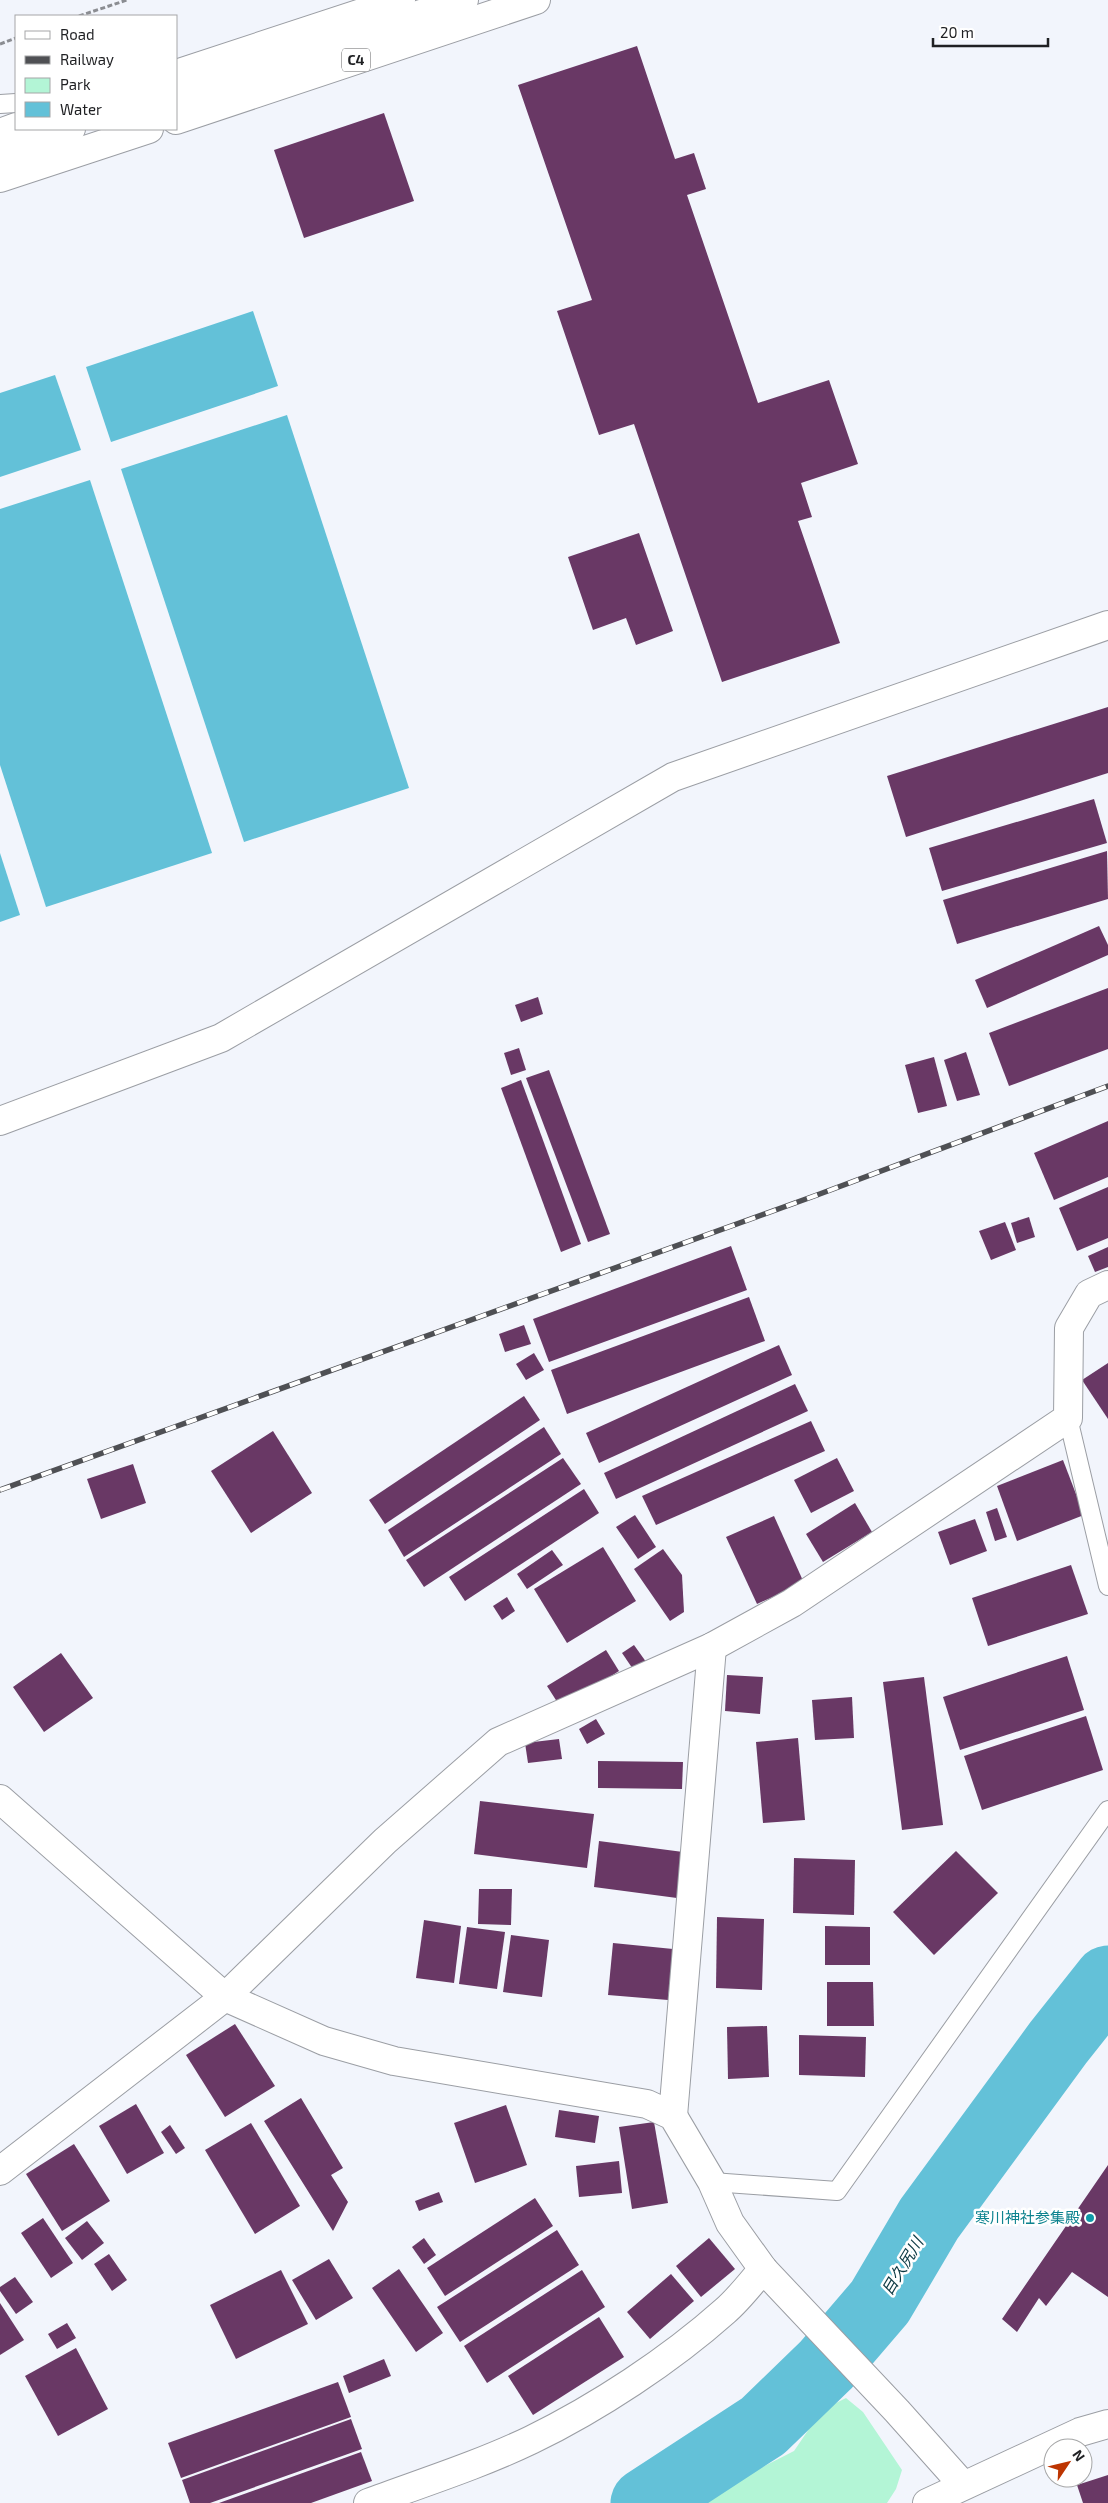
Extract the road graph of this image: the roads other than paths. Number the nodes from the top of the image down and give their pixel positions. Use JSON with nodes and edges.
{"nodes":[{"id":1,"x":402,"y":0,"type":"edge"},
{"id":2,"x":464,"y":0,"type":"edge"},
{"id":3,"x":536,"y":0,"type":"edge"},
{"id":4,"x":178,"y":73,"type":"edge"},
{"id":5,"x":178,"y":93,"type":"edge"},
{"id":6,"x":15,"y":103,"type":"edge"},
{"id":7,"x":0,"y":104,"type":"edge"},
{"id":8,"x":178,"y":119,"type":"edge"},
{"id":9,"x":15,"y":127,"type":"edge"},
{"id":10,"x":68,"y":130,"type":"edge"},
{"id":11,"x":146,"y":130,"type":"edge"},
{"id":12,"x":0,"y":133,"type":"edge"},
{"id":13,"x":0,"y":152,"type":"edge"},
{"id":14,"x":0,"y":178,"type":"edge"},
{"id":15,"x":1108,"y":625,"type":"edge"},
{"id":16,"x":0,"y":1120,"type":"edge"},
{"id":17,"x":1108,"y":1284,"type":"edge"},
{"id":18,"x":1068,"y":1418,"type":"junction"},
{"id":19,"x":1108,"y":1586,"type":"edge"},
{"id":20,"x":712,"y":1647,"type":"junction"},
{"id":21,"x":0,"y":1799,"type":"edge"},
{"id":22,"x":1108,"y":1810,"type":"edge"},
{"id":23,"x":225,"y":1997,"type":"junction"},
{"id":24,"x":673,"y":2116,"type":"junction"},
{"id":25,"x":0,"y":2171,"type":"edge"},
{"id":26,"x":712,"y":2182,"type":"junction"},
{"id":27,"x":763,"y":2269,"type":"junction"},
{"id":28,"x":1108,"y":2424,"type":"edge"},
{"id":29,"x":962,"y":2484,"type":"junction"},
{"id":30,"x":368,"y":2503,"type":"edge"},
{"id":31,"x":927,"y":2503,"type":"edge"}],
"edges":[{"from":1,"to":4,"type":"main road"},
{"from":2,"to":5,"type":"main road"},
{"from":3,"to":8,"type":"main road","number":"C4"},
{"from":6,"to":7,"type":"lane"},
{"from":9,"to":12,"type":"main road"},
{"from":10,"to":13,"type":"main road"},
{"from":11,"to":14,"type":"main road"},
{"from":15,"to":16,"type":"main road"},
{"from":17,"to":18,"type":"main road"},
{"from":18,"to":19,"type":"lane"},
{"from":18,"to":20,"type":"main road"},
{"from":20,"to":23,"type":"main road"},
{"from":20,"to":24,"type":"main road"},
{"from":21,"to":23,"type":"main road"},
{"from":22,"to":26,"type":"lane"},
{"from":23,"to":24,"type":"main road"},
{"from":23,"to":25,"type":"main road"},
{"from":24,"to":26,"type":"main road"},
{"from":26,"to":27,"type":"main road"},
{"from":27,"to":29,"type":"main road"},
{"from":27,"to":30,"type":"main road"},
{"from":28,"to":29,"type":"main road"},
{"from":29,"to":31,"type":"main road"}]}
